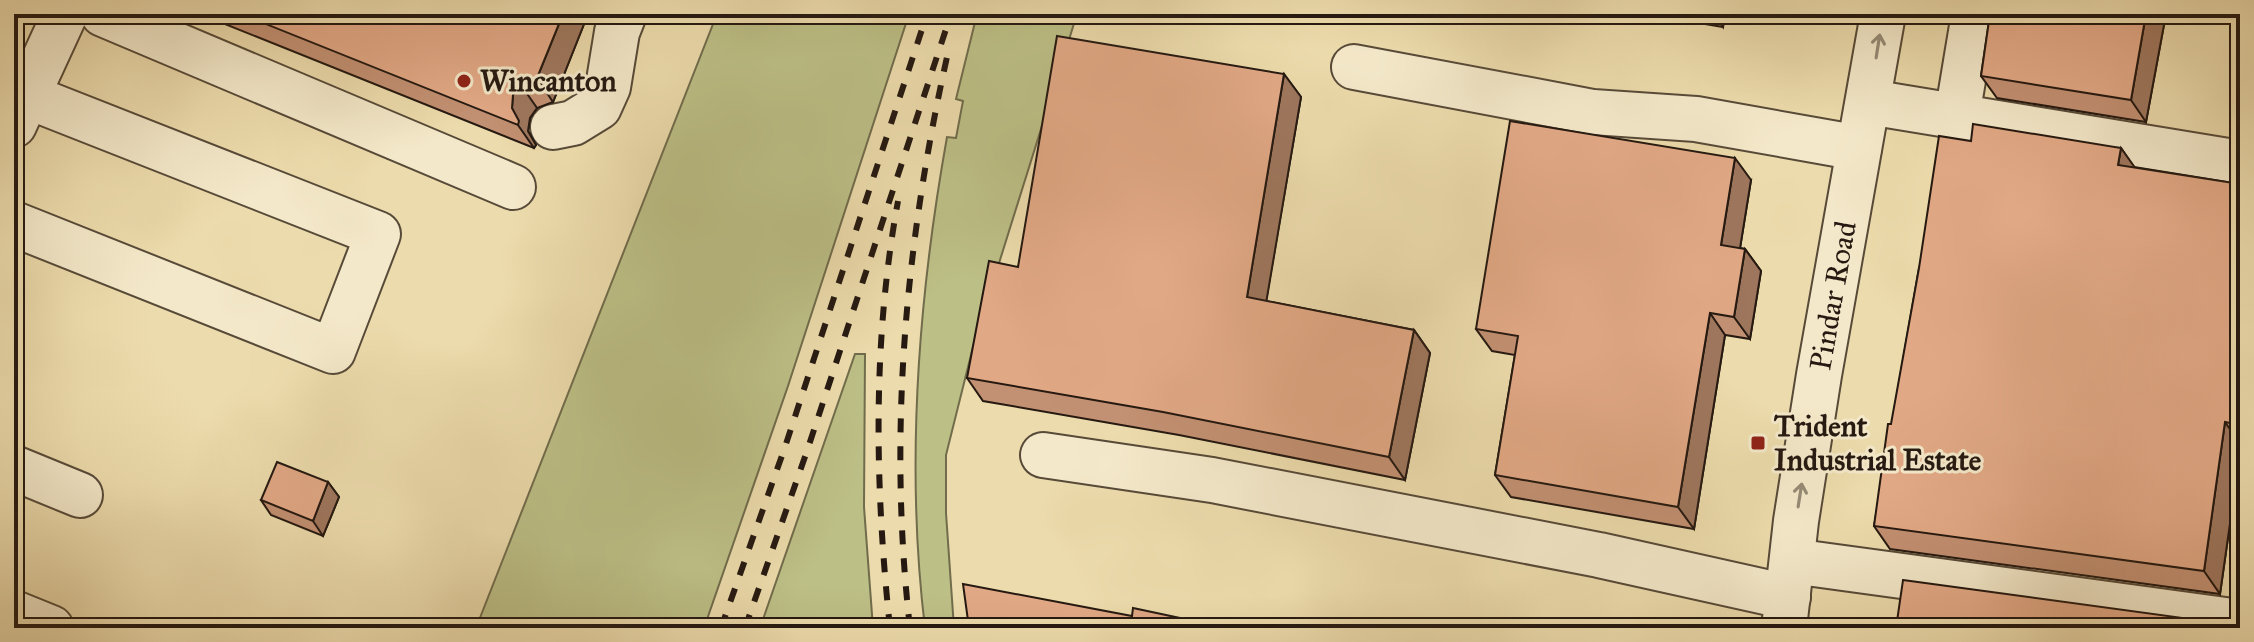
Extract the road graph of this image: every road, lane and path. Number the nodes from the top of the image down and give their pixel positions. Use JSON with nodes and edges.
{"nodes":[{"id":1,"x":65,"y":14,"type":"edge"},
{"id":2,"x":103,"y":14,"type":"edge"},
{"id":3,"x":624,"y":14,"type":"edge"},
{"id":4,"x":1883,"y":14,"type":"edge"},
{"id":5,"x":1974,"y":14,"type":"edge"},
{"id":6,"x":1354,"y":67,"type":"dead end"},
{"id":7,"x":1869,"y":102,"type":"junction"},
{"id":8,"x":21,"y":111,"type":"edge"},
{"id":9,"x":1957,"y":116,"type":"junction"},
{"id":10,"x":553,"y":127,"type":"dead end"},
{"id":11,"x":1859,"y":148,"type":"junction"},
{"id":12,"x":2240,"y":163,"type":"edge"},
{"id":13,"x":513,"y":187,"type":"dead end"},
{"id":14,"x":14,"y":224,"type":"edge"},
{"id":15,"x":1043,"y":455,"type":"dead end"},
{"id":16,"x":14,"y":468,"type":"edge"},
{"id":17,"x":80,"y":495,"type":"dead end"},
{"id":18,"x":1788,"y":595,"type":"edge"},
{"id":19,"x":14,"y":613,"type":"edge"},
{"id":20,"x":2240,"y":622,"type":"edge"},
{"id":21,"x":51,"y":628,"type":"edge"}],
"edges":[{"from":1,"to":8,"type":"street"},
{"from":2,"to":13,"type":"street"},
{"from":3,"to":10,"type":"street"},
{"from":7,"to":4,"type":"street","name":"Pindar Road","one_way":true},
{"from":5,"to":9,"type":"street"},
{"from":6,"to":11,"type":"street"},
{"from":7,"to":9,"type":"street"},
{"from":7,"to":11,"type":"street","name":"Pindar Road"},
{"from":8,"to":14,"type":"street"},
{"from":9,"to":12,"type":"street"},
{"from":18,"to":11,"type":"street","name":"Pindar Road","one_way":true},
{"from":15,"to":18,"type":"street"},
{"from":16,"to":17,"type":"street"},
{"from":18,"to":20,"type":"street"},
{"from":19,"to":21,"type":"street"}]}
